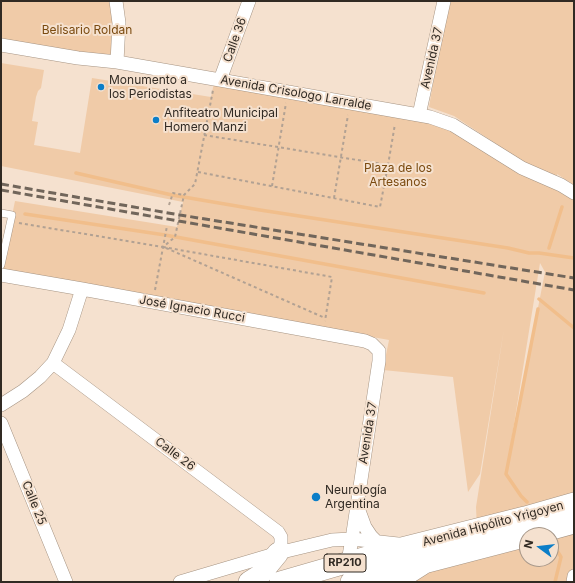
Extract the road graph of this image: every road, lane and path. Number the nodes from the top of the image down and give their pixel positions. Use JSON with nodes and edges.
{"nodes":[{"id":1,"x":116,"y":1,"type":"edge"},
{"id":2,"x":249,"y":1,"type":"edge"},
{"id":3,"x":444,"y":1,"type":"edge"},
{"id":4,"x":1,"y":45,"type":"edge"},
{"id":5,"x":117,"y":62,"type":"junction"},
{"id":6,"x":217,"y":83,"type":"junction"},
{"id":7,"x":287,"y":99,"type":"dead end"},
{"id":8,"x":349,"y":110,"type":"dead end"},
{"id":9,"x":419,"y":115,"type":"junction"},
{"id":10,"x":396,"y":118,"type":"dead end"},
{"id":11,"x":204,"y":135,"type":"junction"},
{"id":12,"x":278,"y":147,"type":"junction"},
{"id":13,"x":341,"y":158,"type":"junction"},
{"id":14,"x":388,"y":165,"type":"junction"},
{"id":15,"x":198,"y":172,"type":"junction"},
{"id":16,"x":272,"y":186,"type":"junction"},
{"id":17,"x":574,"y":193,"type":"edge"},
{"id":18,"x":184,"y":195,"type":"junction"},
{"id":19,"x":334,"y":198,"type":"junction"},
{"id":20,"x":169,"y":206,"type":"dead end"},
{"id":21,"x":1,"y":213,"type":"edge"},
{"id":22,"x":11,"y":221,"type":"junction"},
{"id":23,"x":167,"y":226,"type":"dead end"},
{"id":24,"x":163,"y":247,"type":"junction"},
{"id":25,"x":1,"y":265,"type":"edge"},
{"id":26,"x":1,"y":275,"type":"edge"},
{"id":27,"x":82,"y":289,"type":"junction"},
{"id":28,"x":153,"y":302,"type":"junction"},
{"id":29,"x":325,"y":318,"type":"junction"},
{"id":30,"x":324,"y":323,"type":"dead end"},
{"id":31,"x":379,"y":351,"type":"joint"},
{"id":32,"x":53,"y":363,"type":"junction"},
{"id":33,"x":1,"y":405,"type":"edge"},
{"id":34,"x":1,"y":423,"type":"edge"},
{"id":35,"x":574,"y":503,"type":"edge"},
{"id":36,"x":357,"y":504,"type":"junction"},
{"id":37,"x":574,"y":523,"type":"edge"},
{"id":38,"x":559,"y":527,"type":"edge"},
{"id":39,"x":519,"y":538,"type":"edge"},
{"id":40,"x":352,"y":539,"type":"junction"},
{"id":41,"x":377,"y":542,"type":"junction"},
{"id":42,"x":412,"y":546,"type":"junction"},
{"id":43,"x":278,"y":553,"type":"junction"},
{"id":44,"x":436,"y":560,"type":"junction"},
{"id":45,"x":347,"y":576,"type":"edge"},
{"id":46,"x":574,"y":576,"type":"edge"},
{"id":47,"x":66,"y":582,"type":"edge"},
{"id":48,"x":180,"y":582,"type":"edge"},
{"id":49,"x":248,"y":582,"type":"edge"},
{"id":50,"x":280,"y":582,"type":"edge"},
{"id":51,"x":402,"y":582,"type":"edge"},
{"id":52,"x":573,"y":582,"type":"edge"}],
"edges":[{"from":1,"to":5,"type":"street"},
{"from":2,"to":6,"type":"street","name":"Calle 36"},
{"from":3,"to":9,"type":"street","name":"Avenida 37"},
{"from":4,"to":5,"type":"street","name":"Avenida Crisologo Larralde"},
{"from":5,"to":6,"type":"street","name":"Avenida Crisologo Larralde"},
{"from":6,"to":9,"type":"street","name":"Avenida Crisologo Larralde"},
{"from":6,"to":11,"type":"path"},
{"from":7,"to":12,"type":"path"},
{"from":8,"to":13,"type":"path"},
{"from":9,"to":17,"type":"street","name":"Avenida Crisologo Larralde"},
{"from":10,"to":14,"type":"path"},
{"from":11,"to":12,"type":"path"},
{"from":11,"to":15,"type":"path"},
{"from":12,"to":13,"type":"path"},
{"from":12,"to":16,"type":"path"},
{"from":13,"to":14,"type":"path"},
{"from":13,"to":19,"type":"path"},
{"from":14,"to":19,"type":"path"},
{"from":15,"to":16,"type":"path"},
{"from":15,"to":18,"type":"path"},
{"from":16,"to":19,"type":"path"},
{"from":18,"to":20,"type":"path"},
{"from":18,"to":24,"type":"path"},
{"from":21,"to":22,"type":"lane"},
{"from":22,"to":24,"type":"path"},
{"from":22,"to":25,"type":"lane"},
{"from":23,"to":24,"type":"path"},
{"from":24,"to":28,"type":"path"},
{"from":24,"to":29,"type":"path"},
{"from":24,"to":29,"type":"path"},
{"from":26,"to":27,"type":"street","name":"José Ignacio Rucci"},
{"from":27,"to":28,"type":"street","name":"José Ignacio Rucci"},
{"from":27,"to":32,"type":"street"},
{"from":28,"to":31,"type":"street","name":"José Ignacio Rucci"},
{"from":29,"to":30,"type":"path"},
{"from":31,"to":36,"type":"street","name":"Avenida 37"},
{"from":32,"to":33,"type":"street"},
{"from":32,"to":43,"type":"street","name":"Calle 26"},
{"from":34,"to":47,"type":"street","name":"Calle 25"},
{"from":35,"to":42,"type":"main road","name":"Avenida Hipólito Yrigoyen","number":"RP210"},
{"from":36,"to":40,"type":"street","name":"Avenida 37"},
{"from":36,"to":41,"type":"street"},
{"from":37,"to":38,"type":"main road","name":"Avenida Hipólito Yrigoyen"},
{"from":39,"to":44,"type":"main road","name":"Avenida Hipólito Yrigoyen","number":"RP210"},
{"from":40,"to":41,"type":"street","name":"Avenida Hipólito Yrigoyen"},
{"from":40,"to":43,"type":"street","name":"Avenida Hipólito Yrigoyen"},
{"from":40,"to":45,"type":"street","name":"Avenida 37"},
{"from":41,"to":42,"type":"street","name":"Avenida Hipólito Yrigoyen"},
{"from":42,"to":45,"type":"main road","name":"Avenida Hipólito Yrigoyen","number":"RP210"},
{"from":43,"to":48,"type":"street","name":"Avenida Hipólito Yrigoyen"},
{"from":43,"to":49,"type":"main road"},
{"from":44,"to":45,"type":"main road","name":"Avenida Hipólito Yrigoyen","number":"RP210"},
{"from":44,"to":51,"type":"street"},
{"from":45,"to":50,"type":"main road","name":"Avenida Hipólito Yrigoyen","number":"RP210"},
{"from":46,"to":52,"type":"street"}]}
